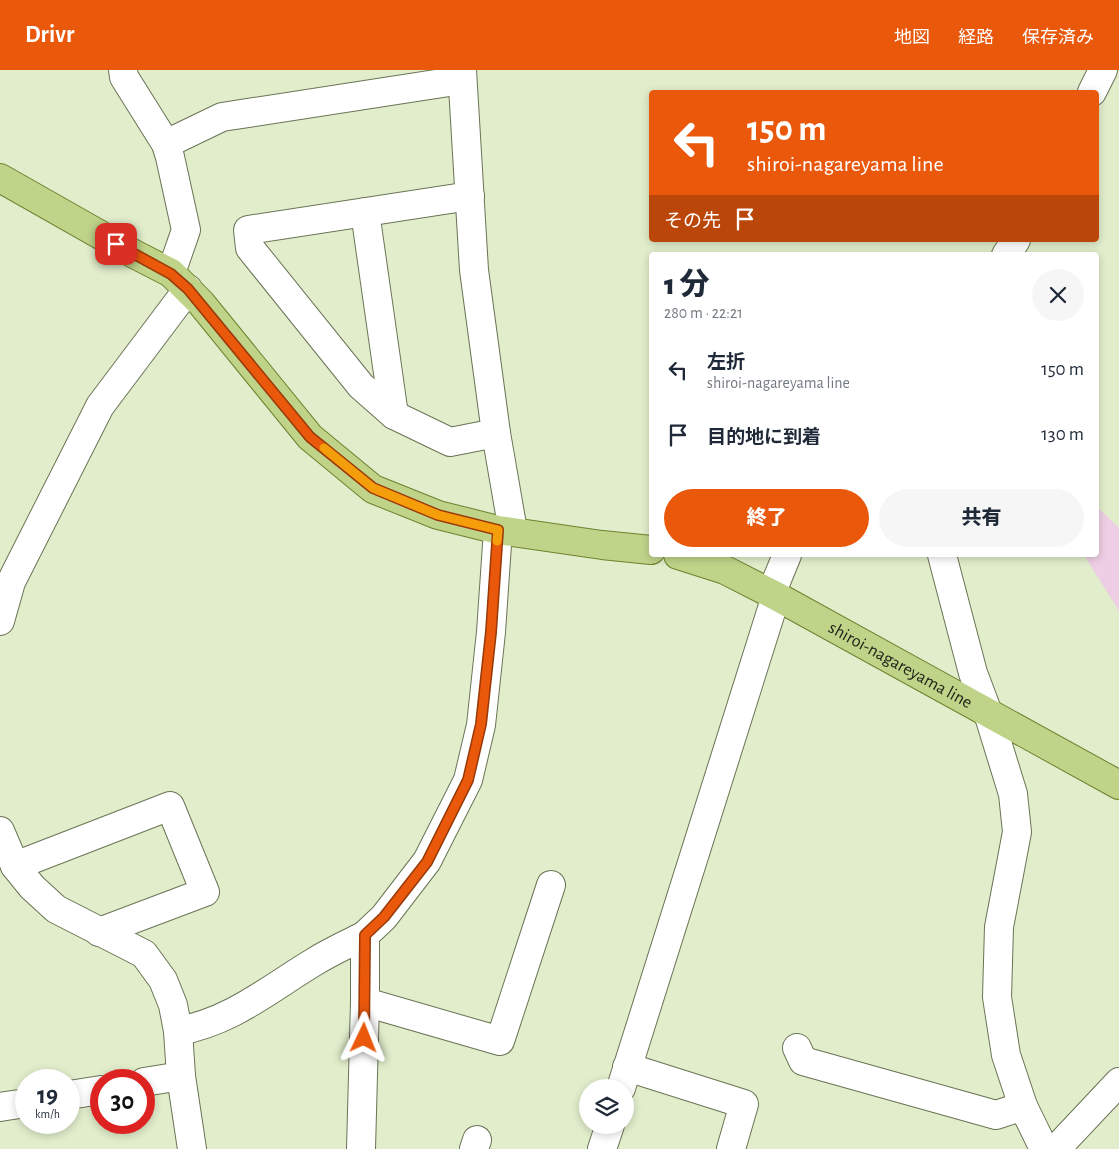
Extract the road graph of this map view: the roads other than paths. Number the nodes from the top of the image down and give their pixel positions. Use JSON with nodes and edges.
{"nodes":[{"id":1,"x":122,"y":70,"type":"edge"},
{"id":2,"x":1103,"y":70,"type":"edge"},
{"id":3,"x":462,"y":75,"type":"edge"},
{"id":4,"x":1093,"y":90,"type":"edge"},
{"id":5,"x":166,"y":144,"type":"junction"},
{"id":6,"x":0,"y":178,"type":"edge"},
{"id":7,"x":470,"y":196,"type":"junction"},
{"id":8,"x":365,"y":212,"type":"junction"},
{"id":9,"x":180,"y":281,"type":"junction"},
{"id":10,"x":394,"y":415,"type":"junction"},
{"id":11,"x":496,"y":433,"type":"junction"},
{"id":12,"x":505,"y":530,"type":"junction"},
{"id":13,"x":649,"y":550,"type":"edge"},
{"id":14,"x":684,"y":557,"type":"edge"},
{"id":15,"x":786,"y":557,"type":"edge"},
{"id":16,"x":943,"y":557,"type":"edge"},
{"id":17,"x":774,"y":595,"type":"junction"},
{"id":18,"x":0,"y":621,"type":"edge"},
{"id":19,"x":988,"y":713,"type":"junction"},
{"id":20,"x":1119,"y":785,"type":"edge"},
{"id":21,"x":0,"y":831,"type":"edge"},
{"id":22,"x":15,"y":866,"type":"junction"},
{"id":23,"x":551,"y":885,"type":"dead end"},
{"id":24,"x":99,"y":932,"type":"junction"},
{"id":25,"x":365,"y":935,"type":"junction"},
{"id":26,"x":365,"y":1002,"type":"junction"},
{"id":27,"x":178,"y":1031,"type":"junction"},
{"id":28,"x":797,"y":1048,"type":"dead end"},
{"id":29,"x":181,"y":1076,"type":"junction"},
{"id":30,"x":624,"y":1077,"type":"edge"},
{"id":31,"x":155,"y":1080,"type":"edge"},
{"id":32,"x":1119,"y":1082,"type":"edge"},
{"id":33,"x":15,"y":1105,"type":"edge"},
{"id":34,"x":1023,"y":1106,"type":"junction"},
{"id":35,"x":0,"y":1107,"type":"edge"},
{"id":36,"x":607,"y":1134,"type":"edge"},
{"id":37,"x":192,"y":1149,"type":"edge"},
{"id":38,"x":361,"y":1149,"type":"edge"},
{"id":39,"x":602,"y":1149,"type":"edge"},
{"id":40,"x":731,"y":1149,"type":"edge"},
{"id":41,"x":1044,"y":1149,"type":"edge"},
{"id":42,"x":1056,"y":1149,"type":"edge"}],
"edges":[{"from":1,"to":5,"type":"street"},
{"from":2,"to":4,"type":"street"},
{"from":3,"to":5,"type":"street"},
{"from":3,"to":7,"type":"street"},
{"from":5,"to":9,"type":"street"},
{"from":6,"to":9,"type":"main road"},
{"from":7,"to":8,"type":"street"},
{"from":7,"to":11,"type":"street"},
{"from":8,"to":10,"type":"street"},
{"from":8,"to":10,"type":"street"},
{"from":9,"to":12,"type":"main road"},
{"from":9,"to":18,"type":"street"},
{"from":10,"to":11,"type":"street"},
{"from":11,"to":12,"type":"street"},
{"from":12,"to":13,"type":"main road"},
{"from":12,"to":25,"type":"street"},
{"from":14,"to":17,"type":"main road","name":"shiroi-nagareyama line"},
{"from":15,"to":17,"type":"street"},
{"from":16,"to":19,"type":"street"},
{"from":17,"to":19,"type":"main road","name":"shiroi-nagareyama line"},
{"from":17,"to":30,"type":"street"},
{"from":19,"to":20,"type":"main road","name":"shiroi-nagareyama line"},
{"from":19,"to":34,"type":"street"},
{"from":21,"to":22,"type":"street"},
{"from":22,"to":24,"type":"street"},
{"from":22,"to":24,"type":"street"},
{"from":23,"to":26,"type":"street"},
{"from":24,"to":27,"type":"street"},
{"from":25,"to":26,"type":"street"},
{"from":25,"to":27,"type":"street"},
{"from":26,"to":38,"type":"street"},
{"from":27,"to":29,"type":"street"},
{"from":28,"to":34,"type":"street"},
{"from":29,"to":31,"type":"street"},
{"from":29,"to":37,"type":"street"},
{"from":30,"to":40,"type":"street"},
{"from":32,"to":42,"type":"street"},
{"from":33,"to":35,"type":"street"},
{"from":34,"to":41,"type":"street"},
{"from":36,"to":39,"type":"street"}]}
